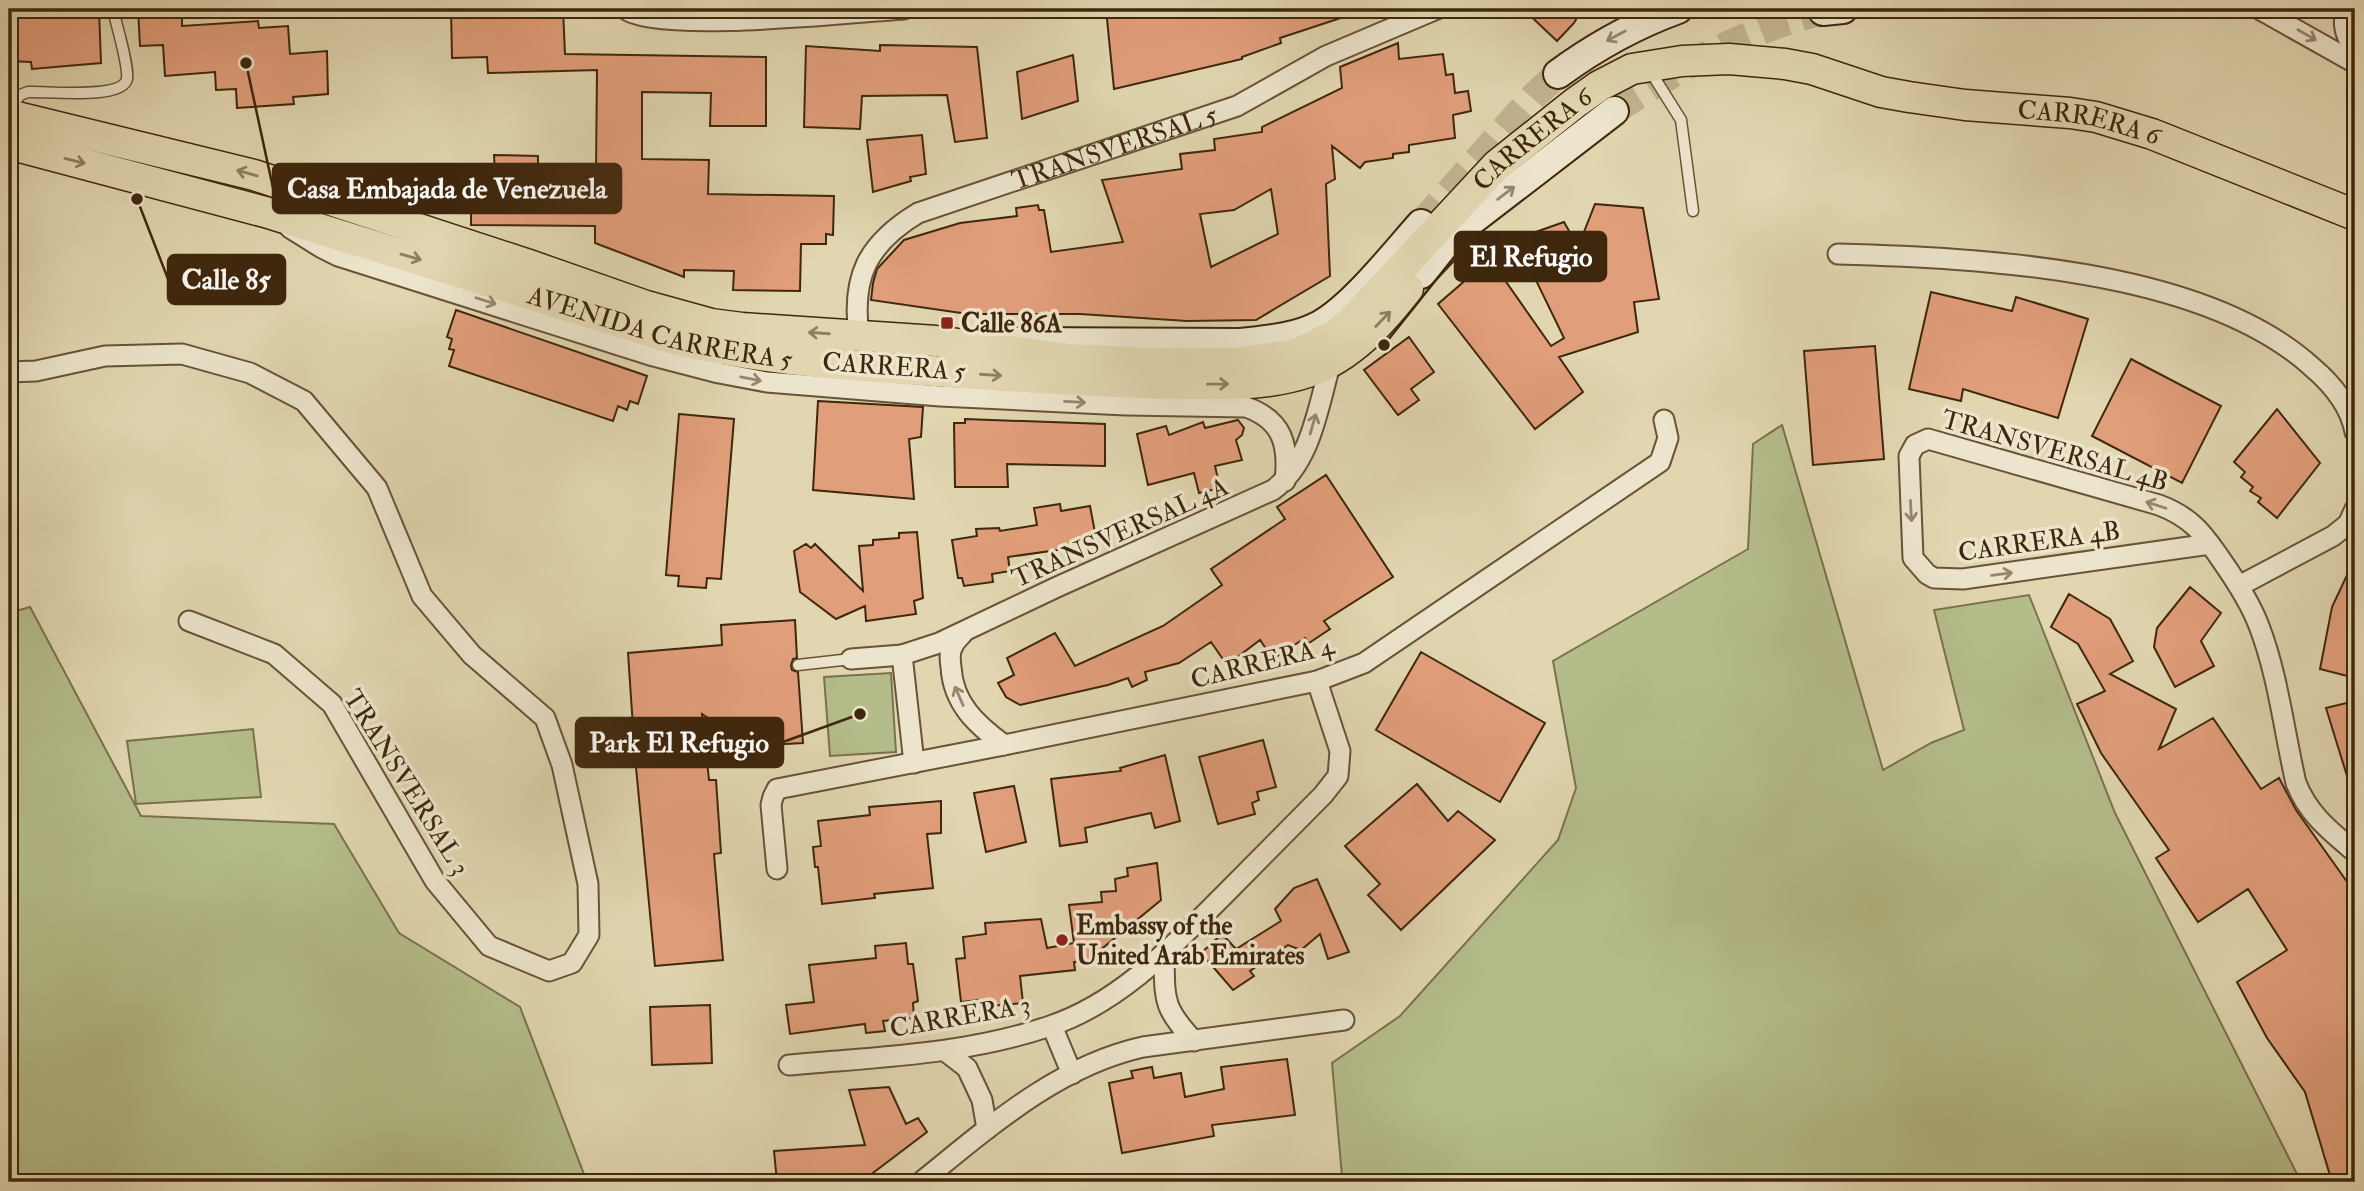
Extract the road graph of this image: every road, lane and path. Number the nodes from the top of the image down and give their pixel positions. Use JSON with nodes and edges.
{"nodes":[{"id":1,"x":113,"y":9,"type":"edge"},
{"id":2,"x":625,"y":9,"type":"edge"},
{"id":3,"x":904,"y":9,"type":"edge"},
{"id":4,"x":1437,"y":9,"type":"edge"},
{"id":5,"x":1678,"y":9,"type":"edge"},
{"id":6,"x":2259,"y":9,"type":"edge"},
{"id":7,"x":2347,"y":9,"type":"edge"},
{"id":8,"x":2355,"y":51,"type":"edge"},
{"id":9,"x":2355,"y":63,"type":"edge"},
{"id":10,"x":1647,"y":66,"type":"junction"},
{"id":11,"x":1558,"y":74,"type":"tunnel mouth"},
{"id":12,"x":9,"y":110,"type":"edge"},
{"id":13,"x":1615,"y":111,"type":"tunnel mouth"},
{"id":14,"x":9,"y":115,"type":"edge"},
{"id":15,"x":9,"y":145,"type":"edge"},
{"id":16,"x":1473,"y":193,"type":"junction"},
{"id":17,"x":1693,"y":211,"type":"dead end"},
{"id":18,"x":265,"y":212,"type":"junction"},
{"id":19,"x":2355,"y":215,"type":"edge"},
{"id":20,"x":1421,"y":224,"type":"tunnel mouth"},
{"id":21,"x":1838,"y":254,"type":"dead end"},
{"id":22,"x":1421,"y":274,"type":"junction"},
{"id":23,"x":859,"y":336,"type":"junction"},
{"id":24,"x":936,"y":341,"type":"junction"},
{"id":25,"x":1331,"y":362,"type":"junction"},
{"id":26,"x":9,"y":372,"type":"edge"},
{"id":27,"x":1664,"y":420,"type":"dead end"},
{"id":28,"x":2354,"y":427,"type":"edge"},
{"id":29,"x":1915,"y":445,"type":"joint"},
{"id":30,"x":1285,"y":481,"type":"junction"},
{"id":31,"x":2355,"y":509,"type":"edge"},
{"id":32,"x":2210,"y":544,"type":"junction"},
{"id":33,"x":2239,"y":586,"type":"junction"},
{"id":34,"x":189,"y":621,"type":"dead end"},
{"id":35,"x":963,"y":633,"type":"junction"},
{"id":36,"x":902,"y":655,"type":"junction"},
{"id":37,"x":851,"y":659,"type":"joint"},
{"id":38,"x":798,"y":665,"type":"dead end"},
{"id":39,"x":1317,"y":681,"type":"junction"},
{"id":40,"x":1004,"y":746,"type":"junction"},
{"id":41,"x":914,"y":763,"type":"junction"},
{"id":42,"x":2355,"y":852,"type":"edge"},
{"id":43,"x":776,"y":869,"type":"dead end"},
{"id":44,"x":1164,"y":955,"type":"junction"},
{"id":45,"x":1344,"y":1020,"type":"dead end"},
{"id":46,"x":1052,"y":1026,"type":"junction"},
{"id":47,"x":1194,"y":1041,"type":"junction"},
{"id":48,"x":945,"y":1051,"type":"junction"},
{"id":49,"x":789,"y":1065,"type":"dead end"},
{"id":50,"x":1072,"y":1074,"type":"junction"},
{"id":51,"x":987,"y":1129,"type":"junction"},
{"id":52,"x":921,"y":1182,"type":"edge"}],
"edges":[{"from":1,"to":12,"type":"lane"},
{"from":2,"to":3,"type":"street"},
{"from":4,"to":23,"type":"street","name":"TRANSVERSAL 5"},
{"from":5,"to":11,"type":"main road","one_way":true},
{"from":6,"to":9,"type":"street","one_way":true},
{"from":7,"to":8,"type":"street"},
{"from":10,"to":16,"type":"main road","name":"CARRERA 6"},
{"from":10,"to":17,"type":"lane"},
{"from":10,"to":19,"type":"main road","name":"CARRERA 6"},
{"from":22,"to":13,"type":"main road","one_way":true},
{"from":23,"to":14,"type":"main road","name":"AVENIDA CARRERA 5","one_way":true},
{"from":15,"to":18,"type":"main road","name":"AVENIDA CARRERA 5","one_way":true},
{"from":16,"to":22,"type":"main road","name":"AVENIDA CARRERA 5"},
{"from":16,"to":24,"type":"main road","name":"CARRERA 6"},
{"from":18,"to":25,"type":"main road","name":"AVENIDA CARRERA 5","one_way":true},
{"from":18,"to":30,"type":"street","name":"CARRERA 5","one_way":true},
{"from":20,"to":24,"type":"main road","name":"AVENIDA CARRERA 5"},
{"from":21,"to":28,"type":"street"},
{"from":25,"to":22,"type":"main road","name":"AVENIDA CARRERA 5","one_way":true},
{"from":23,"to":24,"type":"main road","name":"AVENIDA CARRERA 5"},
{"from":30,"to":25,"type":"street","name":"TRANSVERSAL 4A","one_way":true},
{"from":26,"to":34,"type":"street","name":"TRANSVERSAL 3"},
{"from":27,"to":39,"type":"street","name":"CARRERA 4"},
{"from":32,"to":29,"type":"street","name":"TRANSVERSAL 4B","one_way":true},
{"from":29,"to":32,"type":"street","name":"CARRERA 4B","one_way":true},
{"from":30,"to":35,"type":"street","name":"TRANSVERSAL 4A"},
{"from":31,"to":33,"type":"street"},
{"from":32,"to":33,"type":"street","name":"TRANSVERSAL 4B"},
{"from":33,"to":42,"type":"street","name":"TRANSVERSAL 4B"},
{"from":35,"to":36,"type":"street","name":"TRANSVERSAL 4A"},
{"from":40,"to":35,"type":"street","one_way":true},
{"from":36,"to":37,"type":"street","name":"TRANSVERSAL 4A"},
{"from":36,"to":41,"type":"street"},
{"from":37,"to":38,"type":"lane"},
{"from":39,"to":40,"type":"street","name":"CARRERA 4"},
{"from":39,"to":44,"type":"street","name":"CARRERA 3"},
{"from":40,"to":41,"type":"street","name":"CARRERA 4"},
{"from":41,"to":43,"type":"street","name":"CARRERA 4"},
{"from":44,"to":46,"type":"street","name":"CARRERA 3"},
{"from":44,"to":47,"type":"street"},
{"from":45,"to":47,"type":"street"},
{"from":46,"to":48,"type":"street","name":"CARRERA 3"},
{"from":46,"to":50,"type":"street"},
{"from":47,"to":50,"type":"street"},
{"from":48,"to":49,"type":"street","name":"CARRERA 3"},
{"from":48,"to":51,"type":"street"},
{"from":50,"to":51,"type":"street"},
{"from":51,"to":52,"type":"street"}]}
